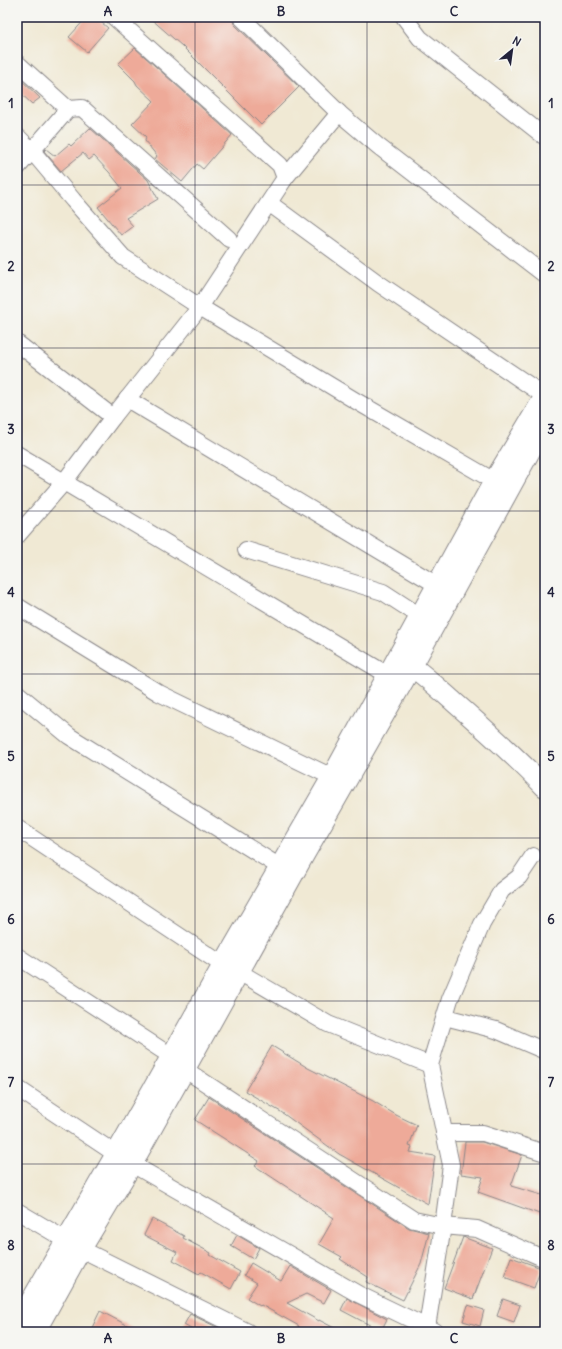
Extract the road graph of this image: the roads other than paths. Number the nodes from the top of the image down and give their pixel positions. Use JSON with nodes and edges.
{"nodes":[{"id":1,"x":114,"y":17,"type":"edge"},
{"id":2,"x":241,"y":17,"type":"edge"},
{"id":3,"x":404,"y":17,"type":"edge"},
{"id":4,"x":17,"y":62,"type":"edge"},
{"id":5,"x":68,"y":109,"type":"junction"},
{"id":6,"x":339,"y":113,"type":"junction"},
{"id":7,"x":17,"y":136,"type":"edge"},
{"id":8,"x":545,"y":137,"type":"edge"},
{"id":9,"x":32,"y":151,"type":"junction"},
{"id":10,"x":17,"y":168,"type":"edge"},
{"id":11,"x":285,"y":178,"type":"junction"},
{"id":12,"x":269,"y":203,"type":"junction"},
{"id":13,"x":228,"y":239,"type":"dead end"},
{"id":14,"x":545,"y":275,"type":"edge"},
{"id":15,"x":200,"y":307,"type":"junction"},
{"id":16,"x":17,"y":342,"type":"edge"},
{"id":17,"x":545,"y":396,"type":"edge"},
{"id":18,"x":127,"y":399,"type":"junction"},
{"id":19,"x":113,"y":416,"type":"junction"},
{"id":20,"x":545,"y":424,"type":"edge"},
{"id":21,"x":17,"y":454,"type":"edge"},
{"id":22,"x":494,"y":481,"type":"junction"},
{"id":23,"x":64,"y":482,"type":"junction"},
{"id":24,"x":17,"y":536,"type":"edge"},
{"id":25,"x":246,"y":550,"type":"dead end"},
{"id":26,"x":437,"y":585,"type":"junction"},
{"id":27,"x":17,"y":606,"type":"edge"},
{"id":28,"x":420,"y":616,"type":"junction"},
{"id":29,"x":405,"y":661,"type":"junction"},
{"id":30,"x":388,"y":674,"type":"junction"},
{"id":31,"x":17,"y":693,"type":"edge"},
{"id":32,"x":332,"y":777,"type":"junction"},
{"id":33,"x":545,"y":787,"type":"edge"},
{"id":34,"x":17,"y":828,"type":"edge"},
{"id":35,"x":298,"y":851,"type":"junction"},
{"id":36,"x":533,"y":856,"type":"dead end"},
{"id":37,"x":280,"y":867,"type":"junction"},
{"id":38,"x":17,"y":956,"type":"edge"},
{"id":39,"x":231,"y":969,"type":"junction"},
{"id":40,"x":445,"y":1017,"type":"junction"},
{"id":41,"x":545,"y":1051,"type":"edge"},
{"id":42,"x":177,"y":1063,"type":"junction"},
{"id":43,"x":430,"y":1065,"type":"junction"},
{"id":44,"x":17,"y":1088,"type":"edge"},
{"id":45,"x":444,"y":1133,"type":"junction"},
{"id":46,"x":545,"y":1152,"type":"edge"},
{"id":47,"x":124,"y":1159,"type":"junction"},
{"id":48,"x":17,"y":1211,"type":"edge"},
{"id":49,"x":443,"y":1226,"type":"junction"},
{"id":50,"x":73,"y":1244,"type":"junction"},
{"id":51,"x":545,"y":1258,"type":"edge"},
{"id":52,"x":17,"y":1325,"type":"edge"},
{"id":53,"x":431,"y":1330,"type":"edge"},
{"id":54,"x":34,"y":1332,"type":"edge"},
{"id":55,"x":248,"y":1332,"type":"edge"}],
"edges":[{"from":1,"to":11,"type":"street"},
{"from":2,"to":6,"type":"street"},
{"from":3,"to":8,"type":"street"},
{"from":4,"to":5,"type":"street"},
{"from":5,"to":9,"type":"street"},
{"from":5,"to":13,"type":"street"},
{"from":6,"to":11,"type":"street"},
{"from":6,"to":14,"type":"street"},
{"from":7,"to":9,"type":"street"},
{"from":9,"to":10,"type":"street"},
{"from":9,"to":15,"type":"street"},
{"from":11,"to":12,"type":"street"},
{"from":12,"to":15,"type":"street"},
{"from":12,"to":17,"type":"street"},
{"from":15,"to":18,"type":"street"},
{"from":15,"to":22,"type":"street"},
{"from":16,"to":19,"type":"street"},
{"from":17,"to":22,"type":"main road"},
{"from":18,"to":19,"type":"street"},
{"from":18,"to":26,"type":"street"},
{"from":19,"to":23,"type":"street"},
{"from":20,"to":29,"type":"main road"},
{"from":21,"to":23,"type":"street"},
{"from":22,"to":26,"type":"main road"},
{"from":23,"to":24,"type":"street"},
{"from":23,"to":30,"type":"street"},
{"from":25,"to":28,"type":"street"},
{"from":26,"to":28,"type":"main road"},
{"from":27,"to":32,"type":"street"},
{"from":28,"to":29,"type":"main road"},
{"from":29,"to":30,"type":"main road"},
{"from":29,"to":33,"type":"main road"},
{"from":29,"to":35,"type":"main road"},
{"from":30,"to":32,"type":"main road"},
{"from":31,"to":37,"type":"street"},
{"from":32,"to":35,"type":"main road"},
{"from":34,"to":39,"type":"street"},
{"from":35,"to":37,"type":"main road"},
{"from":35,"to":39,"type":"main road"},
{"from":36,"to":40,"type":"street"},
{"from":37,"to":39,"type":"main road"},
{"from":38,"to":42,"type":"street"},
{"from":39,"to":42,"type":"main road"},
{"from":39,"to":43,"type":"street"},
{"from":40,"to":41,"type":"street"},
{"from":40,"to":43,"type":"street"},
{"from":42,"to":47,"type":"main road"},
{"from":42,"to":49,"type":"street"},
{"from":43,"to":45,"type":"street"},
{"from":44,"to":47,"type":"street"},
{"from":45,"to":46,"type":"street"},
{"from":45,"to":49,"type":"street"},
{"from":47,"to":50,"type":"main road"},
{"from":47,"to":53,"type":"street"},
{"from":48,"to":50,"type":"street"},
{"from":49,"to":51,"type":"street"},
{"from":49,"to":53,"type":"street"},
{"from":50,"to":52,"type":"main road"},
{"from":50,"to":54,"type":"main road"},
{"from":50,"to":55,"type":"street"}]}
